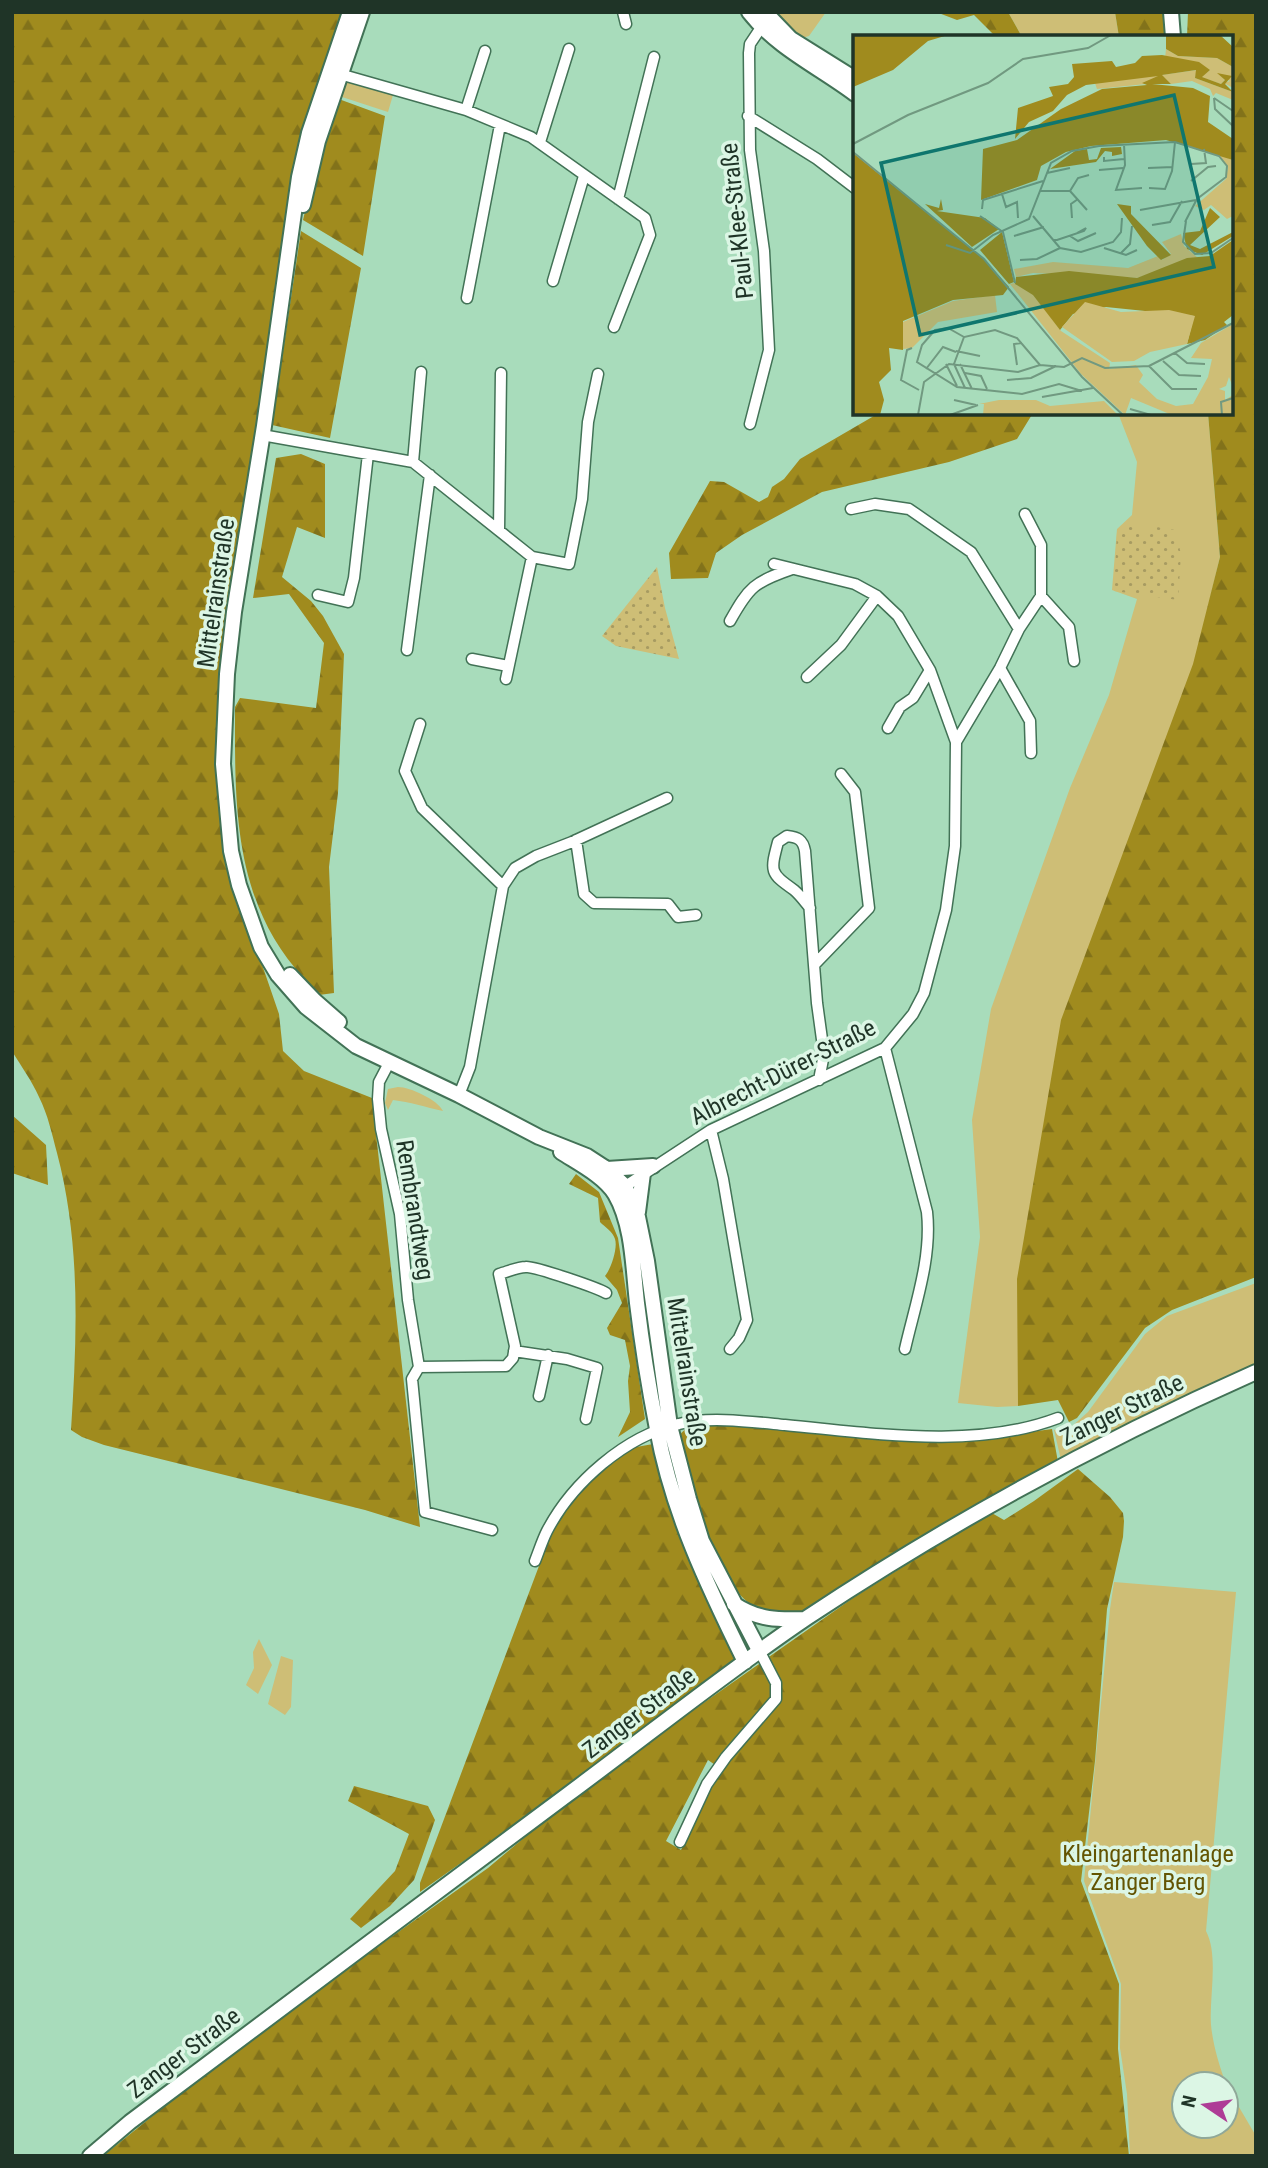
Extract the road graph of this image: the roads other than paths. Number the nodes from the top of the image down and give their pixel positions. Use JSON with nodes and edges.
{"nodes":[{"id":1,"x":350,"y":12,"type":"edge"},
{"id":2,"x":362,"y":12,"type":"edge"},
{"id":3,"x":623,"y":12,"type":"edge"},
{"id":4,"x":749,"y":12,"type":"edge"},
{"id":5,"x":1171,"y":12,"type":"edge"},
{"id":6,"x":765,"y":19,"type":"edge"},
{"id":7,"x":626,"y":24,"type":"dead end"},
{"id":8,"x":1173,"y":35,"type":"edge"},
{"id":9,"x":569,"y":49,"type":"dead end"},
{"id":10,"x":485,"y":51,"type":"dead end"},
{"id":11,"x":654,"y":57,"type":"dead end"},
{"id":12,"x":334,"y":73,"type":"junction"},
{"id":13,"x":853,"y":82,"type":"edge"},
{"id":14,"x":466,"y":110,"type":"junction"},
{"id":15,"x":748,"y":116,"type":"junction"},
{"id":16,"x":500,"y":125,"type":"junction"},
{"id":17,"x":540,"y":142,"type":"junction"},
{"id":18,"x":584,"y":176,"type":"junction"},
{"id":19,"x":853,"y":186,"type":"edge"},
{"id":20,"x":618,"y":199,"type":"junction"},
{"id":21,"x":553,"y":281,"type":"dead end"},
{"id":22,"x":467,"y":298,"type":"dead end"},
{"id":23,"x":614,"y":327,"type":"dead end"},
{"id":24,"x":421,"y":372,"type":"dead end"},
{"id":25,"x":500,"y":373,"type":"dead end"},
{"id":26,"x":598,"y":374,"type":"dead end"},
{"id":27,"x":750,"y":424,"type":"dead end"},
{"id":28,"x":262,"y":435,"type":"junction"},
{"id":29,"x":368,"y":454,"type":"junction"},
{"id":30,"x":413,"y":462,"type":"junction"},
{"id":31,"x":430,"y":475,"type":"junction"},
{"id":32,"x":851,"y":509,"type":"dead end"},
{"id":33,"x":1025,"y":514,"type":"dead end"},
{"id":34,"x":499,"y":530,"type":"junction"},
{"id":35,"x":532,"y":556,"type":"junction"},
{"id":36,"x":774,"y":564,"type":"dead end"},
{"id":37,"x":792,"y":569,"type":"junction"},
{"id":38,"x":318,"y":595,"type":"dead end"},
{"id":39,"x":877,"y":596,"type":"junction"},
{"id":40,"x":1041,"y":596,"type":"junction"},
{"id":41,"x":730,"y":621,"type":"dead end"},
{"id":42,"x":1019,"y":629,"type":"junction"},
{"id":43,"x":407,"y":650,"type":"dead end"},
{"id":44,"x":472,"y":659,"type":"dead end"},
{"id":45,"x":1074,"y":661,"type":"dead end"},
{"id":46,"x":508,"y":666,"type":"junction"},
{"id":47,"x":1000,"y":668,"type":"junction"},
{"id":48,"x":930,"y":670,"type":"junction"},
{"id":49,"x":807,"y":677,"type":"dead end"},
{"id":50,"x":506,"y":679,"type":"dead end"},
{"id":51,"x":420,"y":724,"type":"dead end"},
{"id":52,"x":888,"y":728,"type":"dead end"},
{"id":53,"x":956,"y":742,"type":"junction"},
{"id":54,"x":1031,"y":754,"type":"dead end"},
{"id":55,"x":841,"y":774,"type":"dead end"},
{"id":56,"x":667,"y":798,"type":"dead end"},
{"id":57,"x":576,"y":840,"type":"junction"},
{"id":58,"x":503,"y":886,"type":"junction"},
{"id":59,"x":810,"y":908,"type":"junction"},
{"id":60,"x":696,"y":915,"type":"dead end"},
{"id":61,"x":814,"y":965,"type":"junction"},
{"id":62,"x":885,"y":1048,"type":"junction"},
{"id":63,"x":390,"y":1061,"type":"junction"},
{"id":64,"x":819,"y":1080,"type":"junction"},
{"id":65,"x":458,"y":1095,"type":"junction"},
{"id":66,"x":711,"y":1130,"type":"junction"},
{"id":67,"x":539,"y":1137,"type":"junction"},
{"id":68,"x":607,"y":1169,"type":"junction"},
{"id":69,"x":648,"y":1169,"type":"junction"},
{"id":70,"x":620,"y":1189,"type":"junction"},
{"id":71,"x":638,"y":1217,"type":"junction"},
{"id":72,"x":606,"y":1293,"type":"dead end"},
{"id":73,"x":730,"y":1349,"type":"dead end"},
{"id":74,"x":905,"y":1349,"type":"dead end"},
{"id":75,"x":514,"y":1351,"type":"junction"},
{"id":76,"x":548,"y":1355,"type":"junction"},
{"id":77,"x":419,"y":1367,"type":"junction"},
{"id":78,"x":1256,"y":1372,"type":"edge"},
{"id":79,"x":539,"y":1396,"type":"dead end"},
{"id":80,"x":1058,"y":1418,"type":"dead end"},
{"id":81,"x":586,"y":1419,"type":"dead end"},
{"id":82,"x":664,"y":1428,"type":"junction"},
{"id":83,"x":492,"y":1530,"type":"dead end"},
{"id":84,"x":535,"y":1561,"type":"dead end"},
{"id":85,"x":734,"y":1604,"type":"junction"},
{"id":86,"x":806,"y":1619,"type":"junction"},
{"id":87,"x":760,"y":1652,"type":"junction"},
{"id":88,"x":745,"y":1662,"type":"junction"},
{"id":89,"x":680,"y":1842,"type":"dead end"},
{"id":90,"x":90,"y":2156,"type":"edge"}],
"edges":[{"from":1,"to":12,"type":"street","name":"Mittelrainstraße"},
{"from":2,"to":12,"type":"street","name":"Mittelrainstraße"},
{"from":3,"to":7,"type":"street"},
{"from":4,"to":6,"type":"street"},
{"from":5,"to":8,"type":"street"},
{"from":6,"to":13,"type":"street"},
{"from":6,"to":15,"type":"street","name":"Paul-Klee-Straße"},
{"from":9,"to":17,"type":"street"},
{"from":10,"to":14,"type":"street"},
{"from":11,"to":20,"type":"street"},
{"from":12,"to":14,"type":"street"},
{"from":12,"to":28,"type":"street","name":"Mittelrainstraße"},
{"from":14,"to":16,"type":"street"},
{"from":15,"to":19,"type":"street"},
{"from":15,"to":27,"type":"street","name":"Paul-Klee-Straße"},
{"from":16,"to":17,"type":"street"},
{"from":16,"to":22,"type":"street"},
{"from":17,"to":18,"type":"street"},
{"from":18,"to":20,"type":"street"},
{"from":18,"to":21,"type":"street"},
{"from":20,"to":23,"type":"street"},
{"from":24,"to":30,"type":"street"},
{"from":25,"to":34,"type":"street"},
{"from":26,"to":35,"type":"street"},
{"from":28,"to":29,"type":"street"},
{"from":28,"to":63,"type":"street","name":"Mittelrainstraße"},
{"from":29,"to":30,"type":"street"},
{"from":29,"to":38,"type":"street"},
{"from":30,"to":31,"type":"street"},
{"from":31,"to":34,"type":"street"},
{"from":31,"to":43,"type":"street"},
{"from":32,"to":42,"type":"street"},
{"from":33,"to":40,"type":"street"},
{"from":34,"to":35,"type":"street"},
{"from":35,"to":46,"type":"street"},
{"from":36,"to":37,"type":"street","name":"Albrecht-Dürer-Straße"},
{"from":37,"to":39,"type":"street","name":"Albrecht-Dürer-Straße"},
{"from":37,"to":41,"type":"street"},
{"from":39,"to":48,"type":"street","name":"Albrecht-Dürer-Straße"},
{"from":39,"to":49,"type":"street"},
{"from":40,"to":42,"type":"street"},
{"from":40,"to":45,"type":"street"},
{"from":42,"to":47,"type":"street"},
{"from":44,"to":46,"type":"street"},
{"from":46,"to":50,"type":"street"},
{"from":47,"to":53,"type":"street"},
{"from":47,"to":54,"type":"street"},
{"from":48,"to":52,"type":"street"},
{"from":48,"to":53,"type":"street","name":"Albrecht-Dürer-Straße"},
{"from":51,"to":58,"type":"street"},
{"from":53,"to":62,"type":"street","name":"Albrecht-Dürer-Straße"},
{"from":55,"to":61,"type":"street"},
{"from":56,"to":57,"type":"street"},
{"from":57,"to":58,"type":"street"},
{"from":57,"to":60,"type":"street"},
{"from":58,"to":65,"type":"street"},
{"from":59,"to":59,"type":"street"},
{"from":59,"to":61,"type":"street"},
{"from":61,"to":64,"type":"street"},
{"from":62,"to":64,"type":"street","name":"Albrecht-Dürer-Straße"},
{"from":62,"to":74,"type":"street"},
{"from":63,"to":65,"type":"street","name":"Mittelrainstraße"},
{"from":63,"to":77,"type":"street","name":"Rembrandtweg"},
{"from":64,"to":66,"type":"street","name":"Albrecht-Dürer-Straße"},
{"from":65,"to":67,"type":"street","name":"Mittelrainstraße"},
{"from":66,"to":69,"type":"street","name":"Albrecht-Dürer-Straße"},
{"from":66,"to":73,"type":"street"},
{"from":67,"to":68,"type":"street","name":"Mittelrainstraße"},
{"from":67,"to":70,"type":"street","name":"Mittelrainstraße"},
{"from":68,"to":69,"type":"street"},
{"from":68,"to":70,"type":"street","name":"Mittelrainstraße"},
{"from":69,"to":70,"type":"street","name":"Albrecht-Dürer-Straße"},
{"from":69,"to":71,"type":"street"},
{"from":70,"to":71,"type":"street","name":"Mittelrainstraße"},
{"from":70,"to":82,"type":"street","name":"Mittelrainstraße"},
{"from":71,"to":82,"type":"street","name":"Mittelrainstraße"},
{"from":72,"to":75,"type":"street"},
{"from":75,"to":76,"type":"street"},
{"from":75,"to":77,"type":"street"},
{"from":76,"to":79,"type":"street"},
{"from":76,"to":81,"type":"street"},
{"from":77,"to":83,"type":"street","name":"Rembrandtweg"},
{"from":78,"to":86,"type":"street","name":"Zanger Straße"},
{"from":80,"to":82,"type":"street"},
{"from":82,"to":84,"type":"street"},
{"from":82,"to":85,"type":"street","name":"Mittelrainstraße"},
{"from":82,"to":88,"type":"street","name":"Mittelrainstraße"},
{"from":85,"to":86,"type":"street"},
{"from":85,"to":87,"type":"street","name":"Mittelrainstraße"},
{"from":86,"to":87,"type":"street","name":"Zanger Straße"},
{"from":87,"to":88,"type":"street","name":"Zanger Straße"},
{"from":87,"to":89,"type":"street"},
{"from":88,"to":90,"type":"street","name":"Zanger Straße"}]}
